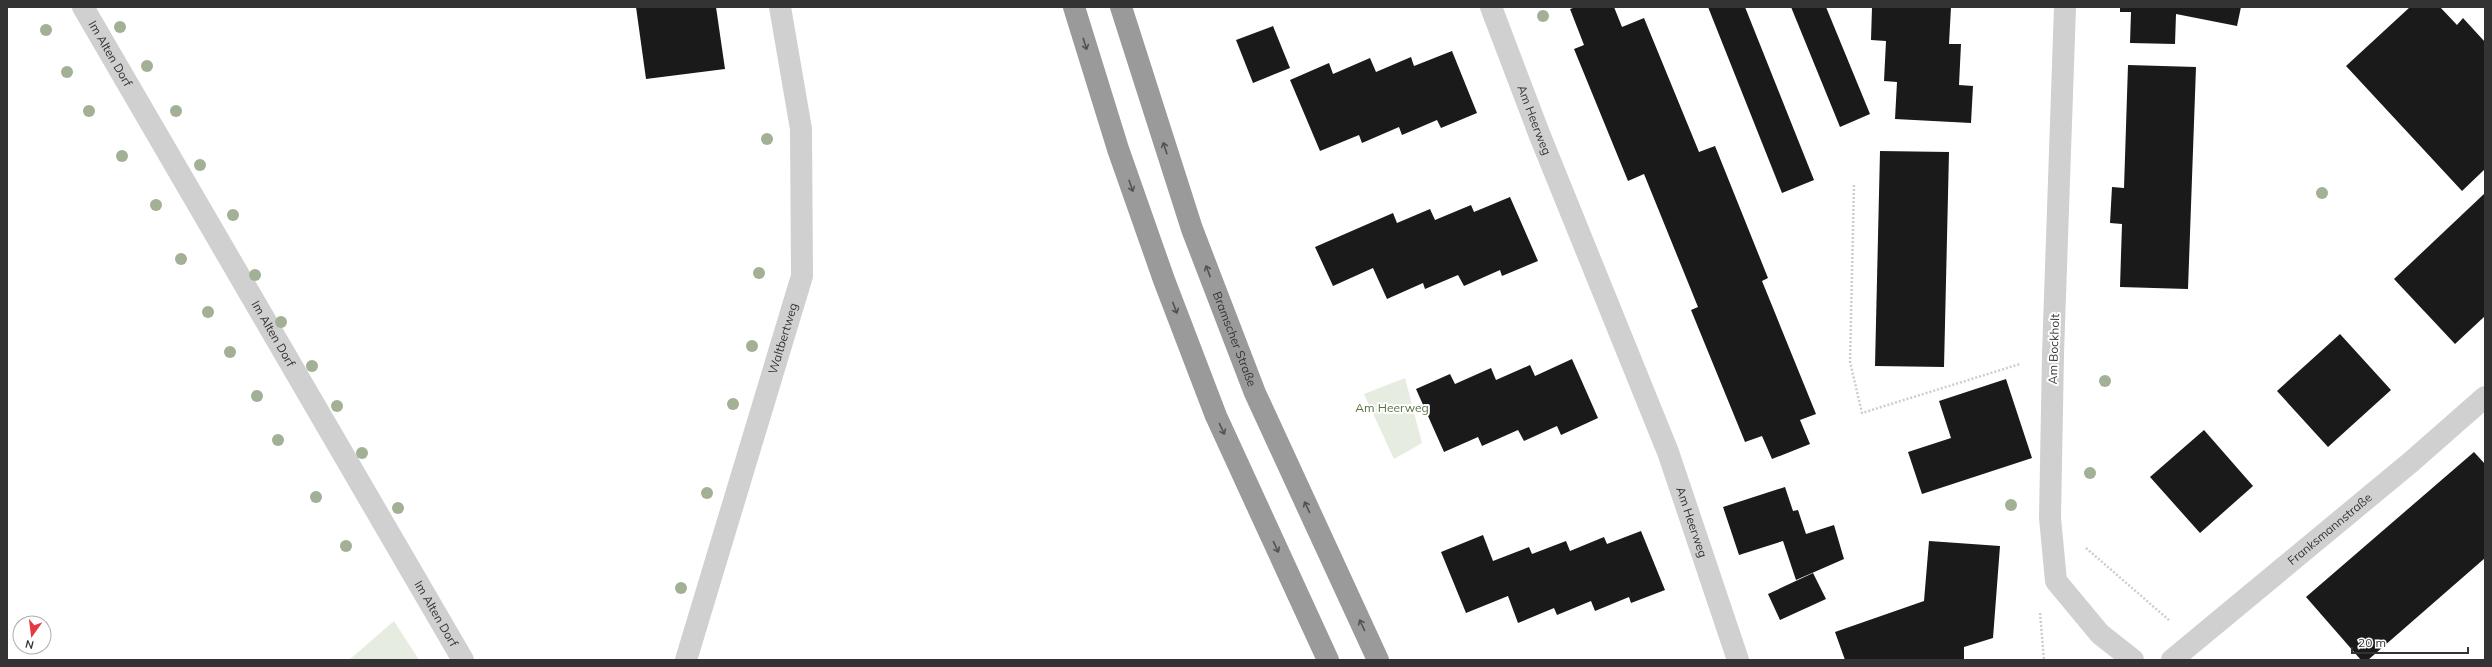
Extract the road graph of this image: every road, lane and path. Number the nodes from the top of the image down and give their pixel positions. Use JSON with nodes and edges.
{"nodes":[{"id":1,"x":83,"y":7,"type":"edge"},
{"id":2,"x":780,"y":7,"type":"edge"},
{"id":3,"x":1074,"y":7,"type":"edge"},
{"id":4,"x":1121,"y":7,"type":"edge"},
{"id":5,"x":1492,"y":7,"type":"edge"},
{"id":6,"x":2065,"y":7,"type":"edge"},
{"id":7,"x":1854,"y":185,"type":"dead end"},
{"id":8,"x":2053,"y":354,"type":"junction"},
{"id":9,"x":2485,"y":397,"type":"edge"},
{"id":10,"x":2050,"y":518,"type":"junction"},
{"id":11,"x":2194,"y":642,"type":"junction"},
{"id":12,"x":463,"y":660,"type":"edge"},
{"id":13,"x":686,"y":660,"type":"edge"},
{"id":14,"x":1328,"y":660,"type":"edge"},
{"id":15,"x":1378,"y":660,"type":"edge"},
{"id":16,"x":1738,"y":660,"type":"edge"},
{"id":17,"x":2132,"y":660,"type":"edge"},
{"id":18,"x":2172,"y":660,"type":"edge"}],
"edges":[{"from":1,"to":12,"type":"street","name":"Im Alten Dorf"},
{"from":2,"to":13,"type":"street","name":"Waltbertweg"},
{"from":3,"to":14,"type":"highway","one_way":true},
{"from":15,"to":4,"type":"highway","name":"Bramscher Straße","one_way":true},
{"from":5,"to":16,"type":"street","name":"Am Heerweg"},
{"from":6,"to":8,"type":"street","name":"Am Bockholt"},
{"from":7,"to":8,"type":"path"},
{"from":8,"to":10,"type":"street","name":"Am Bockholt"},
{"from":9,"to":11,"type":"street","name":"Franksmannstraße"},
{"from":10,"to":11,"type":"path"},
{"from":10,"to":17,"type":"street","name":"Am Bockholt"},
{"from":11,"to":18,"type":"street","name":"Franksmannstraße"}]}
